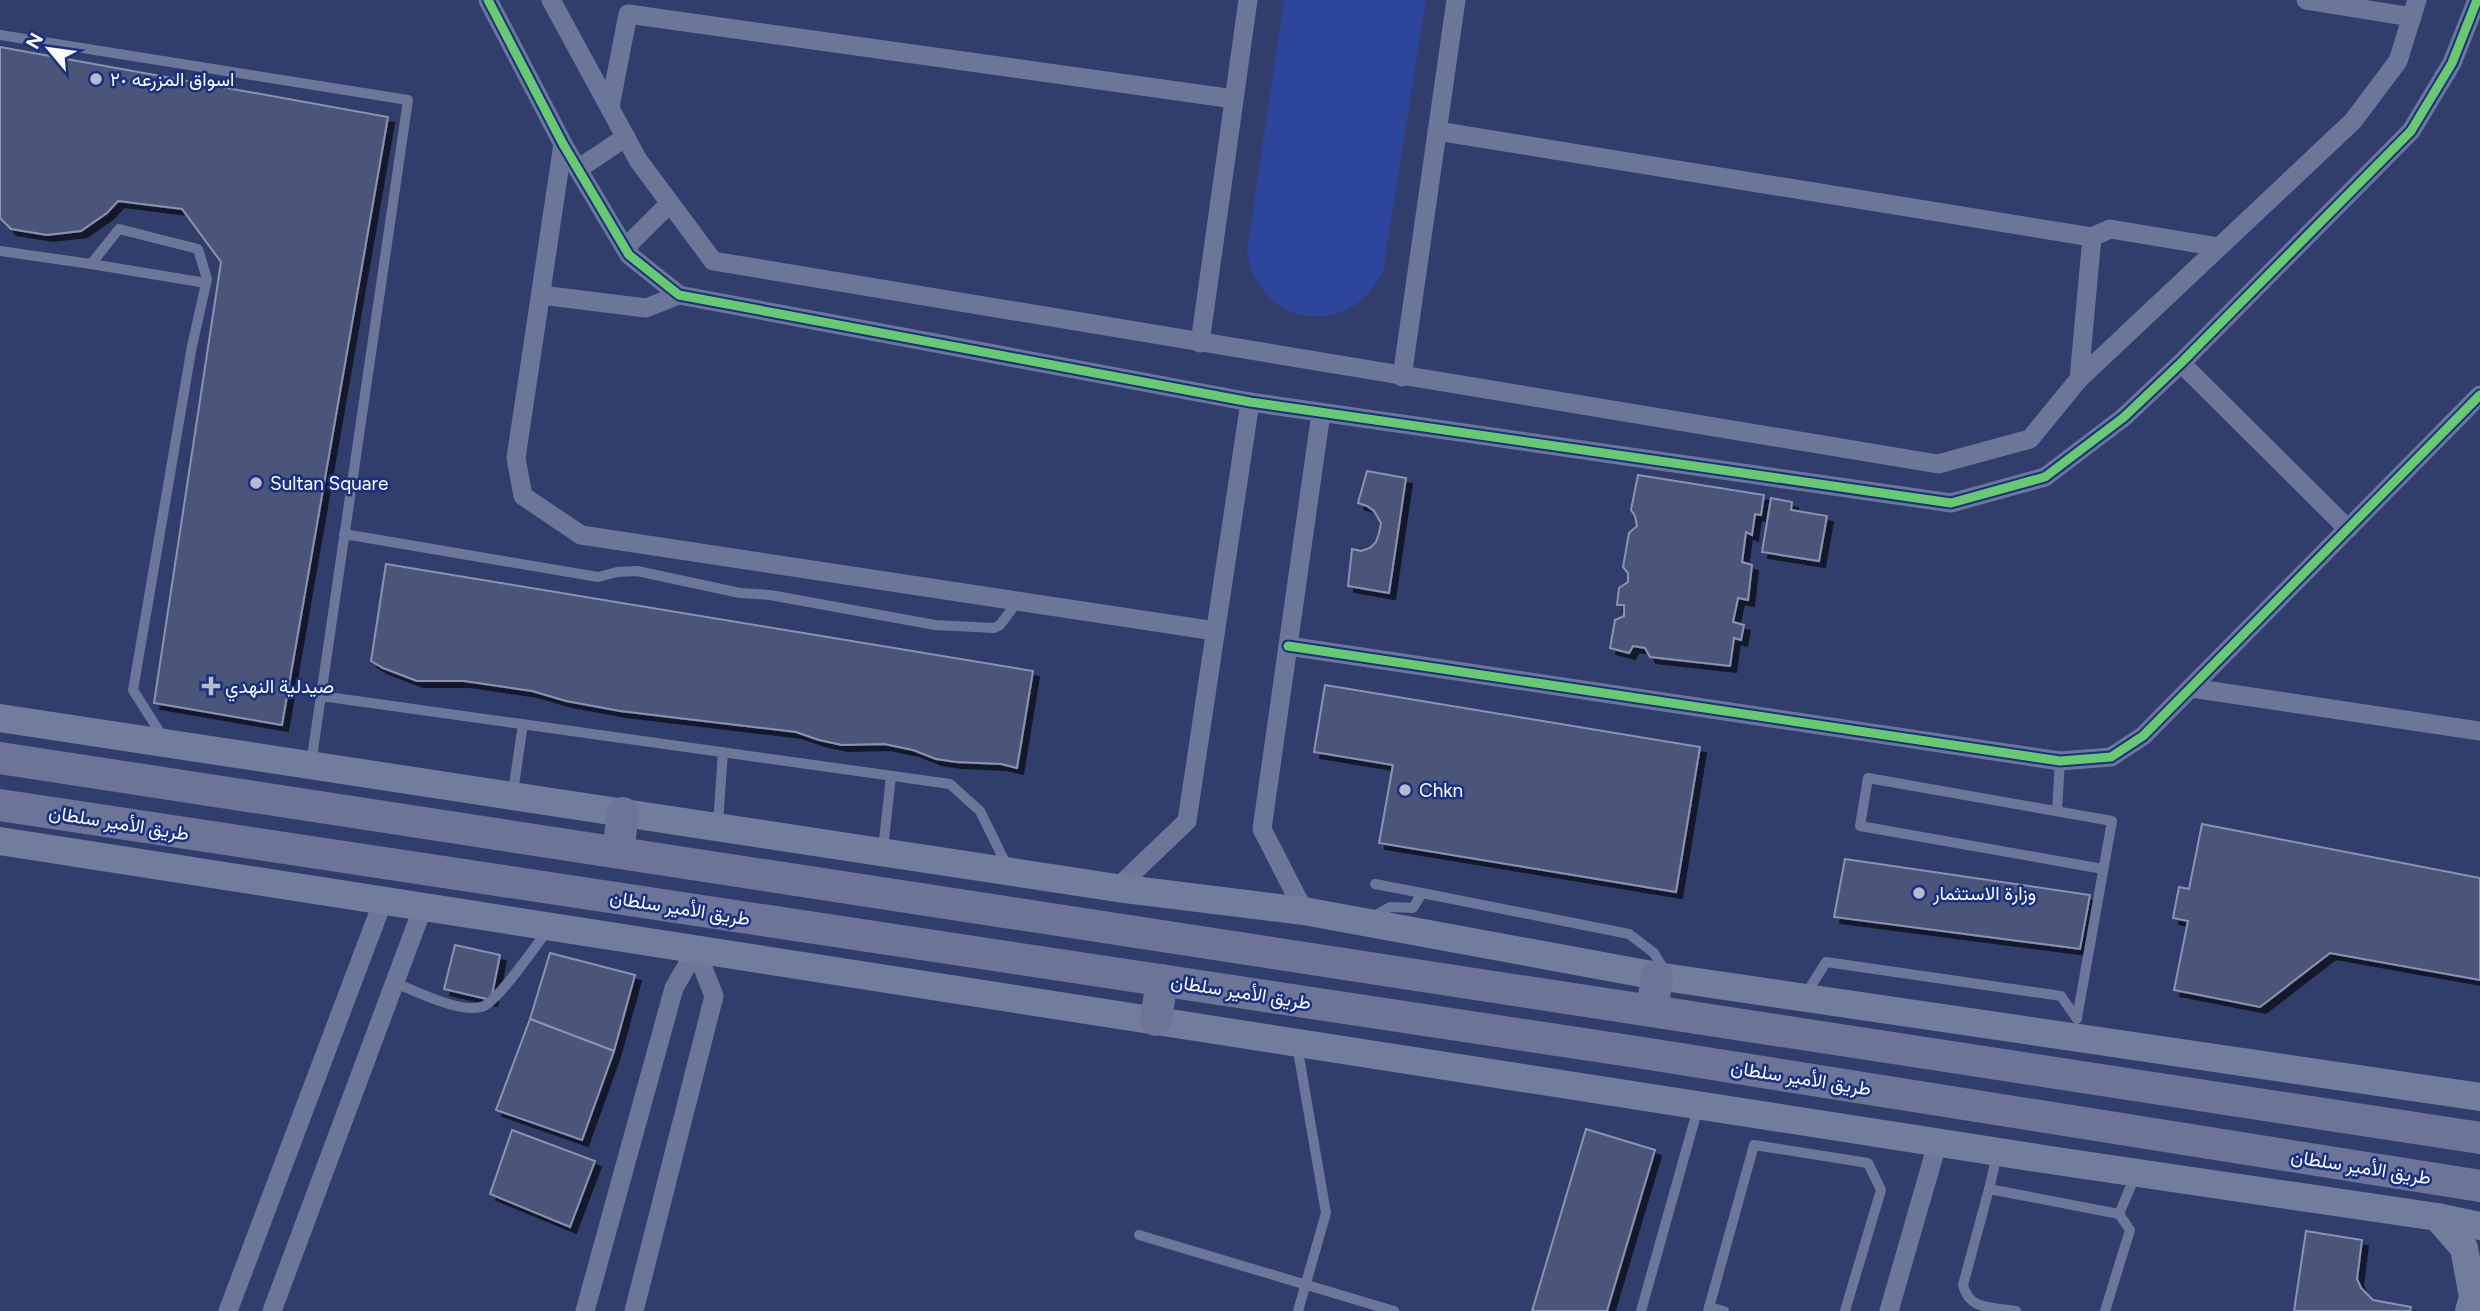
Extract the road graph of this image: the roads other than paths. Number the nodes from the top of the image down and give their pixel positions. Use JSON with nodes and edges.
{"nodes":[{"id":1,"x":488,"y":0,"type":"edge"},
{"id":2,"x":551,"y":0,"type":"edge"},
{"id":3,"x":1248,"y":0,"type":"edge"},
{"id":4,"x":1456,"y":0,"type":"edge"},
{"id":5,"x":2306,"y":0,"type":"edge"},
{"id":6,"x":2478,"y":3,"type":"edge"},
{"id":7,"x":2414,"y":8,"type":"edge"},
{"id":8,"x":0,"y":35,"type":"edge"},
{"id":9,"x":1234,"y":99,"type":"junction"},
{"id":10,"x":610,"y":107,"type":"junction"},
{"id":11,"x":1437,"y":131,"type":"junction"},
{"id":12,"x":626,"y":137,"type":"junction"},
{"id":13,"x":563,"y":144,"type":"junction"},
{"id":14,"x":578,"y":169,"type":"junction"},
{"id":15,"x":670,"y":203,"type":"junction"},
{"id":16,"x":2092,"y":237,"type":"junction"},
{"id":17,"x":2220,"y":247,"type":"junction"},
{"id":18,"x":625,"y":248,"type":"junction"},
{"id":19,"x":0,"y":251,"type":"edge"},
{"id":20,"x":91,"y":264,"type":"junction"},
{"id":21,"x":206,"y":283,"type":"junction"},
{"id":22,"x":541,"y":295,"type":"junction"},
{"id":23,"x":679,"y":295,"type":"junction"},
{"id":24,"x":1200,"y":343,"type":"junction"},
{"id":25,"x":2181,"y":363,"type":"junction"},
{"id":26,"x":1402,"y":377,"type":"junction"},
{"id":27,"x":2079,"y":379,"type":"junction"},
{"id":28,"x":2480,"y":395,"type":"edge"},
{"id":29,"x":1250,"y":402,"type":"junction"},
{"id":30,"x":1321,"y":413,"type":"junction"},
{"id":31,"x":2348,"y":529,"type":"junction"},
{"id":32,"x":344,"y":534,"type":"junction"},
{"id":33,"x":1018,"y":601,"type":"junction"},
{"id":34,"x":1216,"y":631,"type":"junction"},
{"id":35,"x":1288,"y":646,"type":"junction"},
{"id":36,"x":2191,"y":688,"type":"junction"},
{"id":37,"x":321,"y":696,"type":"junction"},
{"id":38,"x":0,"y":718,"type":"edge"},
{"id":39,"x":523,"y":724,"type":"junction"},
{"id":40,"x":2480,"y":731,"type":"edge"},
{"id":41,"x":167,"y":743,"type":"junction"},
{"id":42,"x":723,"y":752,"type":"junction"},
{"id":43,"x":0,"y":758,"type":"edge"},
{"id":44,"x":2060,"y":761,"type":"junction"},
{"id":45,"x":311,"y":765,"type":"junction"},
{"id":46,"x":891,"y":776,"type":"junction"},
{"id":47,"x":512,"y":796,"type":"junction"},
{"id":48,"x":0,"y":805,"type":"edge"},
{"id":49,"x":2057,"y":811,"type":"junction"},
{"id":50,"x":623,"y":813,"type":"junction"},
{"id":51,"x":718,"y":827,"type":"junction"},
{"id":52,"x":0,"y":841,"type":"edge"},
{"id":53,"x":618,"y":852,"type":"junction"},
{"id":54,"x":883,"y":853,"type":"junction"},
{"id":55,"x":2103,"y":869,"type":"junction"},
{"id":56,"x":1009,"y":872,"type":"junction"},
{"id":57,"x":1375,"y":884,"type":"dead end"},
{"id":58,"x":1117,"y":888,"type":"junction"},
{"id":59,"x":1422,"y":893,"type":"junction"},
{"id":60,"x":383,"y":901,"type":"junction"},
{"id":61,"x":424,"y":907,"type":"junction"},
{"id":62,"x":1304,"y":911,"type":"junction"},
{"id":63,"x":1365,"y":922,"type":"junction"},
{"id":64,"x":551,"y":926,"type":"junction"},
{"id":65,"x":696,"y":950,"type":"junction"},
{"id":66,"x":1663,"y":976,"type":"junction"},
{"id":67,"x":1162,"y":981,"type":"junction"},
{"id":68,"x":395,"y":983,"type":"junction"},
{"id":69,"x":1804,"y":998,"type":"junction"},
{"id":70,"x":1652,"y":1011,"type":"junction"},
{"id":71,"x":1156,"y":1020,"type":"junction"},
{"id":72,"x":2084,"y":1029,"type":"junction"},
{"id":73,"x":1297,"y":1042,"type":"junction"},
{"id":74,"x":2480,"y":1097,"type":"edge"},
{"id":75,"x":1699,"y":1104,"type":"junction"},
{"id":76,"x":2480,"y":1138,"type":"edge"},
{"id":77,"x":1938,"y":1141,"type":"junction"},
{"id":78,"x":1998,"y":1151,"type":"junction"},
{"id":79,"x":2137,"y":1172,"type":"junction"},
{"id":80,"x":2480,"y":1186,"type":"edge"},
{"id":81,"x":1989,"y":1189,"type":"junction"},
{"id":82,"x":2119,"y":1214,"type":"junction"},
{"id":83,"x":2437,"y":1217,"type":"junction"},
{"id":84,"x":2480,"y":1226,"type":"edge"},
{"id":85,"x":1139,"y":1235,"type":"dead end"},
{"id":86,"x":1306,"y":1284,"type":"junction"},
{"id":87,"x":1709,"y":1309,"type":"edge"},
{"id":88,"x":228,"y":1311,"type":"edge"},
{"id":89,"x":272,"y":1311,"type":"edge"},
{"id":90,"x":585,"y":1311,"type":"edge"},
{"id":91,"x":634,"y":1311,"type":"edge"},
{"id":92,"x":1298,"y":1311,"type":"edge"},
{"id":93,"x":1394,"y":1311,"type":"edge"},
{"id":94,"x":1641,"y":1311,"type":"edge"},
{"id":95,"x":1724,"y":1311,"type":"edge"},
{"id":96,"x":1845,"y":1311,"type":"edge"},
{"id":97,"x":1889,"y":1311,"type":"edge"},
{"id":98,"x":2016,"y":1311,"type":"edge"},
{"id":99,"x":2105,"y":1311,"type":"edge"},
{"id":100,"x":2469,"y":1311,"type":"edge"}],
"edges":[{"from":1,"to":13,"type":"street"},
{"from":2,"to":10,"type":"street"},
{"from":3,"to":9,"type":"street"},
{"from":4,"to":11,"type":"street"},
{"from":5,"to":7,"type":"street"},
{"from":6,"to":25,"type":"street"},
{"from":7,"to":17,"type":"street"},
{"from":8,"to":32,"type":"lane"},
{"from":9,"to":10,"type":"street"},
{"from":9,"to":24,"type":"street"},
{"from":10,"to":12,"type":"street"},
{"from":11,"to":16,"type":"street"},
{"from":11,"to":26,"type":"street"},
{"from":12,"to":14,"type":"street"},
{"from":12,"to":15,"type":"street"},
{"from":13,"to":14,"type":"street"},
{"from":13,"to":22,"type":"street"},
{"from":14,"to":18,"type":"street"},
{"from":15,"to":18,"type":"street"},
{"from":15,"to":24,"type":"street"},
{"from":16,"to":17,"type":"street"},
{"from":16,"to":27,"type":"street"},
{"from":17,"to":27,"type":"street"},
{"from":18,"to":23,"type":"street"},
{"from":19,"to":20,"type":"lane"},
{"from":20,"to":21,"type":"lane"},
{"from":20,"to":21,"type":"lane"},
{"from":21,"to":41,"type":"lane"},
{"from":22,"to":23,"type":"street"},
{"from":22,"to":33,"type":"street"},
{"from":23,"to":29,"type":"street"},
{"from":24,"to":26,"type":"street"},
{"from":25,"to":30,"type":"street"},
{"from":25,"to":31,"type":"street"},
{"from":26,"to":27,"type":"street"},
{"from":28,"to":31,"type":"street"},
{"from":29,"to":30,"type":"street"},
{"from":29,"to":34,"type":"street"},
{"from":30,"to":35,"type":"street"},
{"from":31,"to":36,"type":"street"},
{"from":32,"to":33,"type":"lane"},
{"from":32,"to":37,"type":"lane"},
{"from":33,"to":34,"type":"street"},
{"from":34,"to":58,"type":"street"},
{"from":35,"to":44,"type":"street"},
{"from":35,"to":62,"type":"street"},
{"from":36,"to":40,"type":"street"},
{"from":36,"to":44,"type":"street"},
{"from":37,"to":39,"type":"lane"},
{"from":37,"to":45,"type":"lane"},
{"from":38,"to":41,"type":"main road"},
{"from":39,"to":42,"type":"lane"},
{"from":39,"to":47,"type":"lane"},
{"from":41,"to":45,"type":"main road"},
{"from":42,"to":46,"type":"lane"},
{"from":42,"to":51,"type":"lane"},
{"from":43,"to":53,"type":"main road"},
{"from":44,"to":49,"type":"lane"},
{"from":45,"to":47,"type":"main road"},
{"from":46,"to":54,"type":"lane"},
{"from":46,"to":56,"type":"lane"},
{"from":47,"to":50,"type":"main road"},
{"from":48,"to":67,"type":"main road","name":"طريق الأمير سلطان"},
{"from":49,"to":55,"type":"lane"},
{"from":49,"to":55,"type":"lane"},
{"from":50,"to":51,"type":"main road"},
{"from":50,"to":53,"type":"main road"},
{"from":51,"to":54,"type":"main road"},
{"from":52,"to":60,"type":"main road"},
{"from":53,"to":70,"type":"main road"},
{"from":54,"to":56,"type":"main road"},
{"from":55,"to":72,"type":"lane"},
{"from":56,"to":58,"type":"main road"},
{"from":57,"to":59,"type":"lane"},
{"from":58,"to":62,"type":"main road"},
{"from":59,"to":63,"type":"lane"},
{"from":59,"to":66,"type":"lane"},
{"from":60,"to":61,"type":"main road"},
{"from":60,"to":88,"type":"street"},
{"from":61,"to":64,"type":"main road"},
{"from":61,"to":68,"type":"street"},
{"from":62,"to":63,"type":"main road"},
{"from":63,"to":66,"type":"main road"},
{"from":64,"to":65,"type":"main road"},
{"from":64,"to":68,"type":"lane"},
{"from":65,"to":71,"type":"main road"},
{"from":65,"to":90,"type":"street"},
{"from":65,"to":91,"type":"street"},
{"from":66,"to":69,"type":"main road"},
{"from":66,"to":70,"type":"main road"},
{"from":67,"to":71,"type":"main road"},
{"from":67,"to":80,"type":"main road","name":"طريق الأمير سلطان"},
{"from":68,"to":89,"type":"street"},
{"from":69,"to":72,"type":"main road"},
{"from":69,"to":72,"type":"lane"},
{"from":70,"to":76,"type":"main road"},
{"from":71,"to":73,"type":"main road"},
{"from":72,"to":74,"type":"main road"},
{"from":73,"to":75,"type":"main road"},
{"from":73,"to":86,"type":"lane"},
{"from":75,"to":77,"type":"main road"},
{"from":75,"to":94,"type":"lane"},
{"from":77,"to":78,"type":"main road"},
{"from":77,"to":97,"type":"street"},
{"from":78,"to":79,"type":"main road"},
{"from":78,"to":81,"type":"lane"},
{"from":79,"to":82,"type":"lane"},
{"from":79,"to":83,"type":"main road"},
{"from":81,"to":82,"type":"lane"},
{"from":81,"to":98,"type":"lane"},
{"from":82,"to":99,"type":"lane"},
{"from":83,"to":84,"type":"main road"},
{"from":83,"to":100,"type":"main road"},
{"from":85,"to":86,"type":"lane"},
{"from":86,"to":92,"type":"lane"},
{"from":86,"to":93,"type":"lane"},
{"from":87,"to":95,"type":"lane"},
{"from":87,"to":96,"type":"lane"}]}
